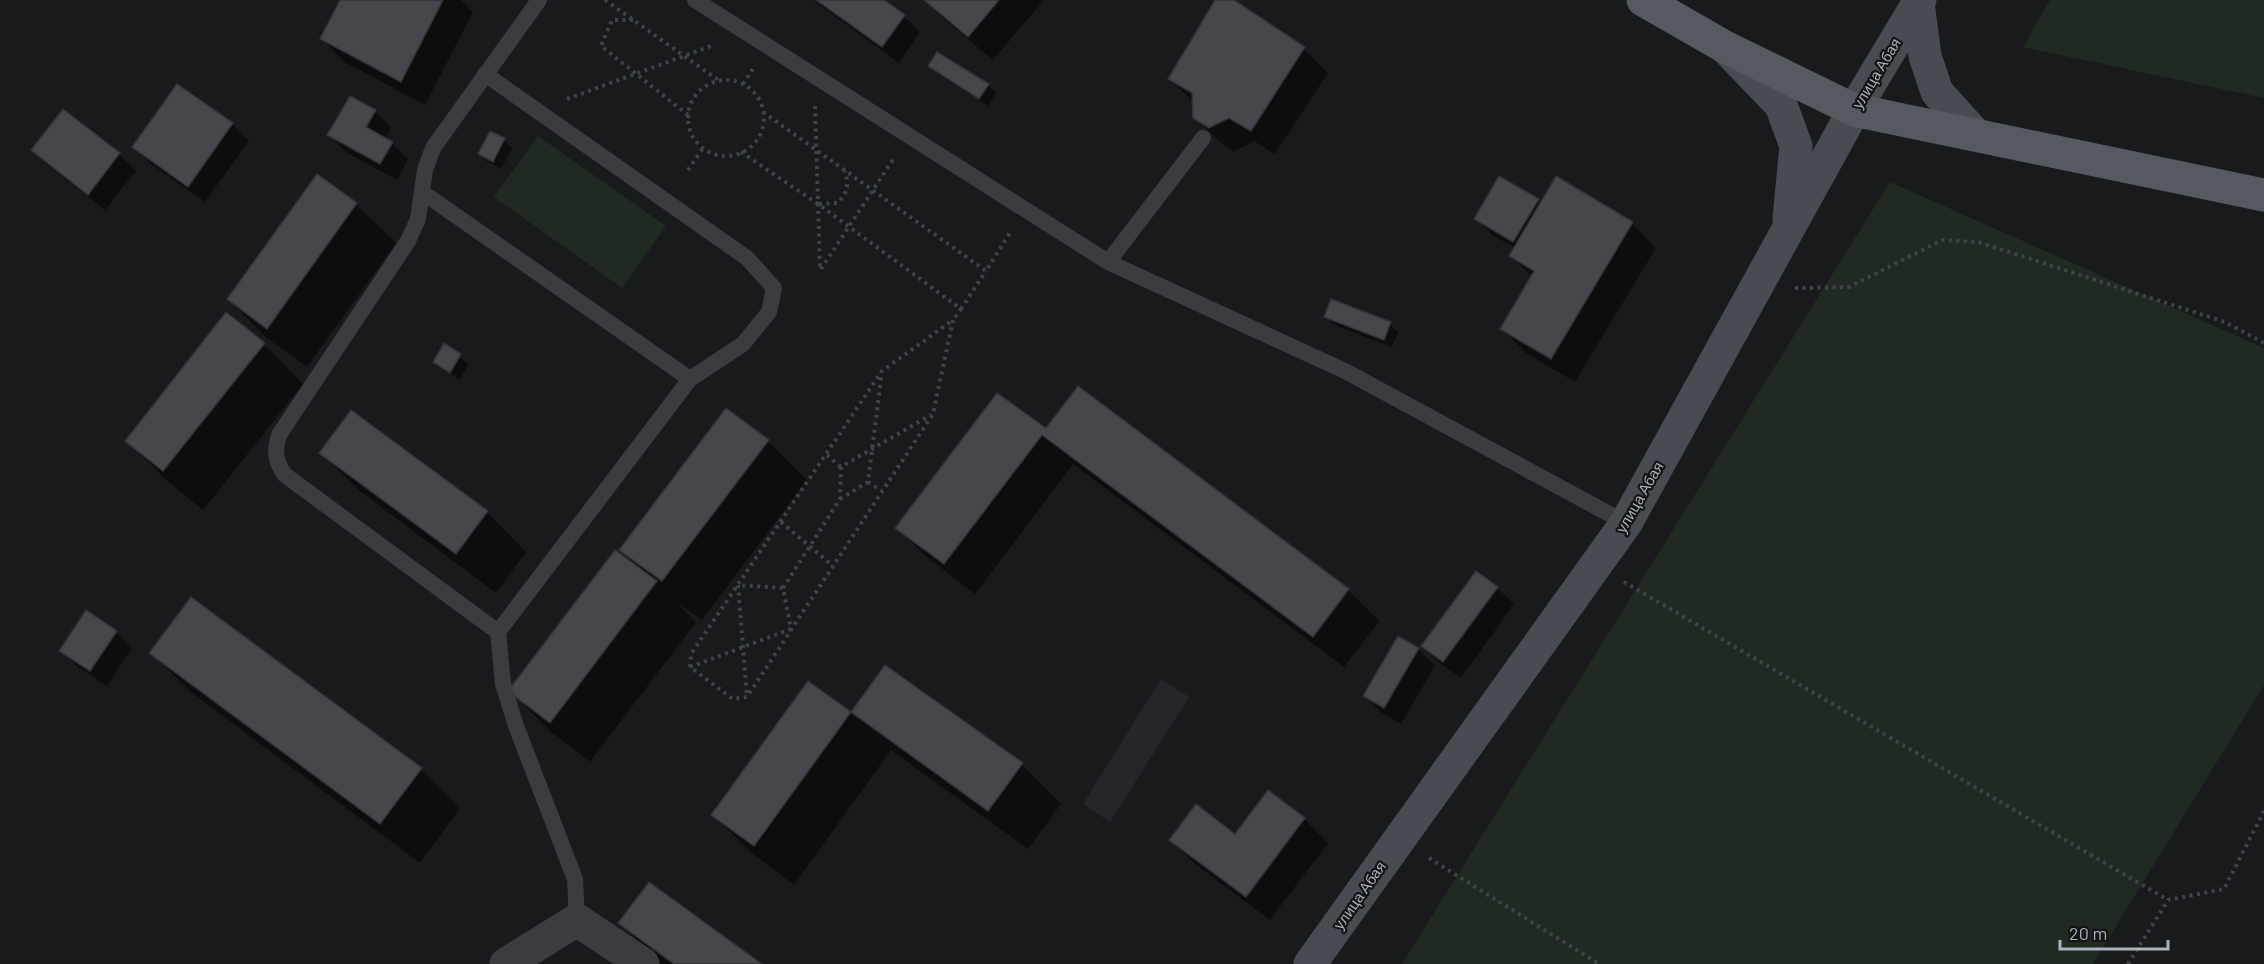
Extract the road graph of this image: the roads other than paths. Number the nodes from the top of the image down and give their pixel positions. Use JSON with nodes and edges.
{"nodes":[{"id":1,"x":539,"y":0,"type":"edge"},
{"id":2,"x":694,"y":0,"type":"edge"},
{"id":3,"x":1643,"y":0,"type":"edge"},
{"id":4,"x":1919,"y":1,"type":"edge"},
{"id":5,"x":1725,"y":46,"type":"junction"},
{"id":6,"x":485,"y":74,"type":"junction"},
{"id":7,"x":1854,"y":110,"type":"junction"},
{"id":8,"x":1976,"y":135,"type":"junction"},
{"id":9,"x":1203,"y":138,"type":"dead end"},
{"id":10,"x":423,"y":192,"type":"junction"},
{"id":11,"x":2264,"y":195,"type":"edge"},
{"id":12,"x":1787,"y":231,"type":"junction"},
{"id":13,"x":1108,"y":262,"type":"junction"},
{"id":14,"x":690,"y":380,"type":"junction"},
{"id":15,"x":1626,"y":523,"type":"junction"},
{"id":16,"x":498,"y":632,"type":"junction"},
{"id":17,"x":577,"y":920,"type":"junction"},
{"id":18,"x":506,"y":964,"type":"edge"},
{"id":19,"x":548,"y":964,"type":"edge"},
{"id":20,"x":643,"y":964,"type":"edge"},
{"id":21,"x":1310,"y":964,"type":"edge"}],
"edges":[{"from":1,"to":6,"type":"lane"},
{"from":2,"to":13,"type":"lane"},
{"from":3,"to":5,"type":"main road"},
{"from":4,"to":7,"type":"street","name":"улица Абая"},
{"from":4,"to":8,"type":"street"},
{"from":5,"to":7,"type":"main road"},
{"from":5,"to":12,"type":"street"},
{"from":6,"to":10,"type":"lane"},
{"from":6,"to":14,"type":"lane"},
{"from":7,"to":8,"type":"main road"},
{"from":7,"to":12,"type":"street","name":"улица Абая"},
{"from":8,"to":11,"type":"main road"},
{"from":9,"to":13,"type":"lane"},
{"from":10,"to":14,"type":"lane"},
{"from":10,"to":16,"type":"lane"},
{"from":12,"to":15,"type":"street","name":"улица Абая"},
{"from":13,"to":15,"type":"lane"},
{"from":14,"to":16,"type":"lane"},
{"from":15,"to":21,"type":"street","name":"улица Абая"},
{"from":16,"to":17,"type":"lane"},
{"from":17,"to":18,"type":"street"},
{"from":17,"to":19,"type":"street"},
{"from":17,"to":20,"type":"street"}]}
